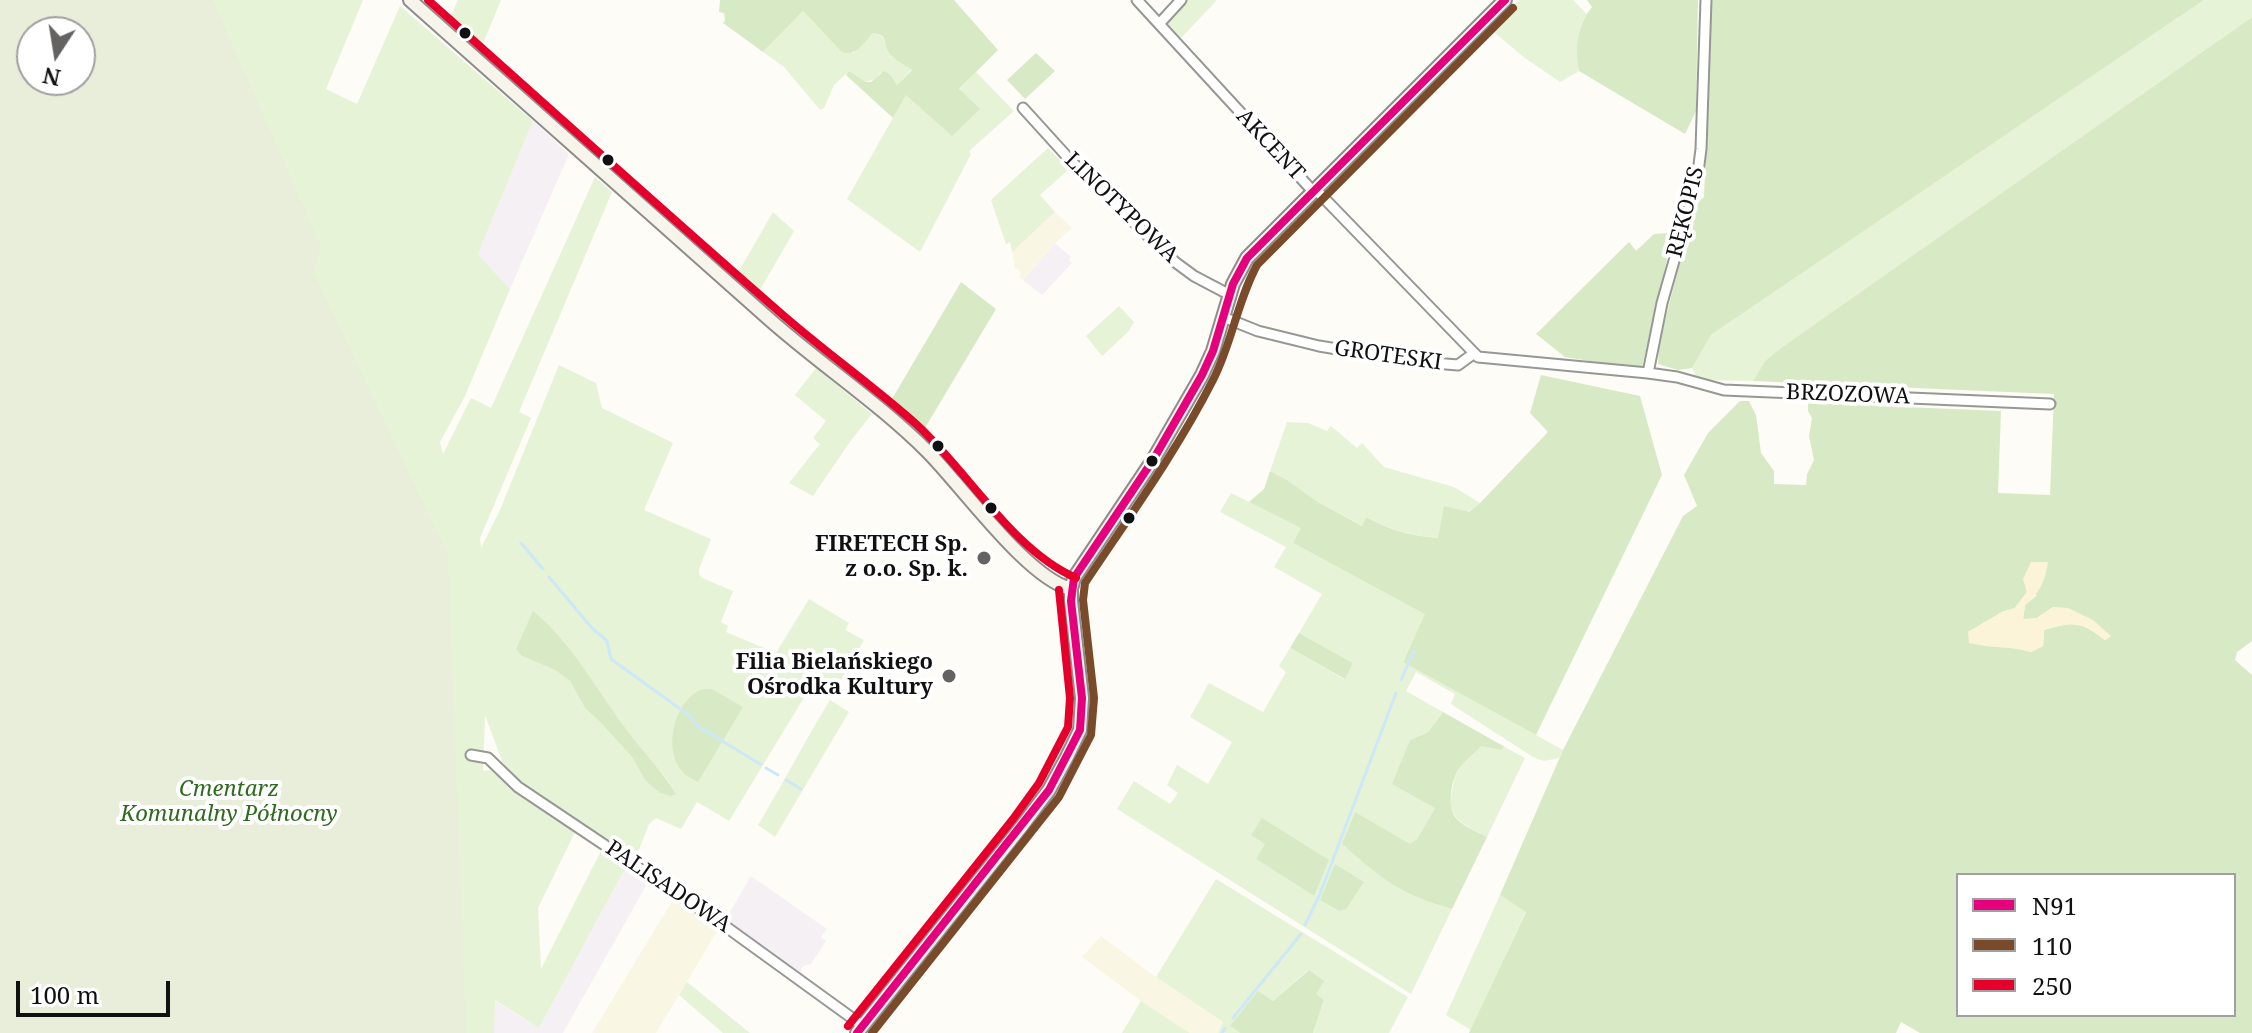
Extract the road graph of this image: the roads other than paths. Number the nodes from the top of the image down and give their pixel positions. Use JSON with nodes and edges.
{"nodes":[{"id":1,"x":410,"y":0,"type":"edge"},
{"id":2,"x":1137,"y":0,"type":"edge"},
{"id":3,"x":1181,"y":0,"type":"edge"},
{"id":4,"x":1505,"y":0,"type":"edge"},
{"id":5,"x":1706,"y":0,"type":"edge"},
{"id":6,"x":1159,"y":24,"type":"junction"},
{"id":7,"x":1023,"y":108,"type":"dead end"},
{"id":8,"x":1314,"y":190,"type":"junction"},
{"id":9,"x":1230,"y":295,"type":"junction"},
{"id":10,"x":1223,"y":317,"type":"junction"},
{"id":11,"x":1473,"y":354,"type":"junction"},
{"id":12,"x":1648,"y":373,"type":"junction"},
{"id":13,"x":2050,"y":404,"type":"dead end"},
{"id":14,"x":1071,"y":589,"type":"junction"},
{"id":15,"x":471,"y":755,"type":"dead end"},
{"id":16,"x":860,"y":1029,"type":"edge"}],
"edges":[{"from":1,"to":14,"type":"main road"},
{"from":2,"to":6,"type":"street","name":"AKCENT"},
{"from":3,"to":6,"type":"street"},
{"from":4,"to":8,"type":"main road"},
{"from":5,"to":12,"type":"street","name":"RĘKOPIS"},
{"from":6,"to":8,"type":"street","name":"AKCENT"},
{"from":7,"to":9,"type":"street","name":"LINOTYPOWA"},
{"from":8,"to":9,"type":"main road"},
{"from":8,"to":11,"type":"street","name":"AKCENT"},
{"from":9,"to":10,"type":"main road"},
{"from":10,"to":11,"type":"street","name":"GROTESKI"},
{"from":10,"to":14,"type":"main road"},
{"from":11,"to":12,"type":"street","name":"GROTESKI"},
{"from":12,"to":13,"type":"street","name":"BRZOZOWA"},
{"from":14,"to":16,"type":"main road"},
{"from":15,"to":16,"type":"street","name":"PALISADOWA"}]}
